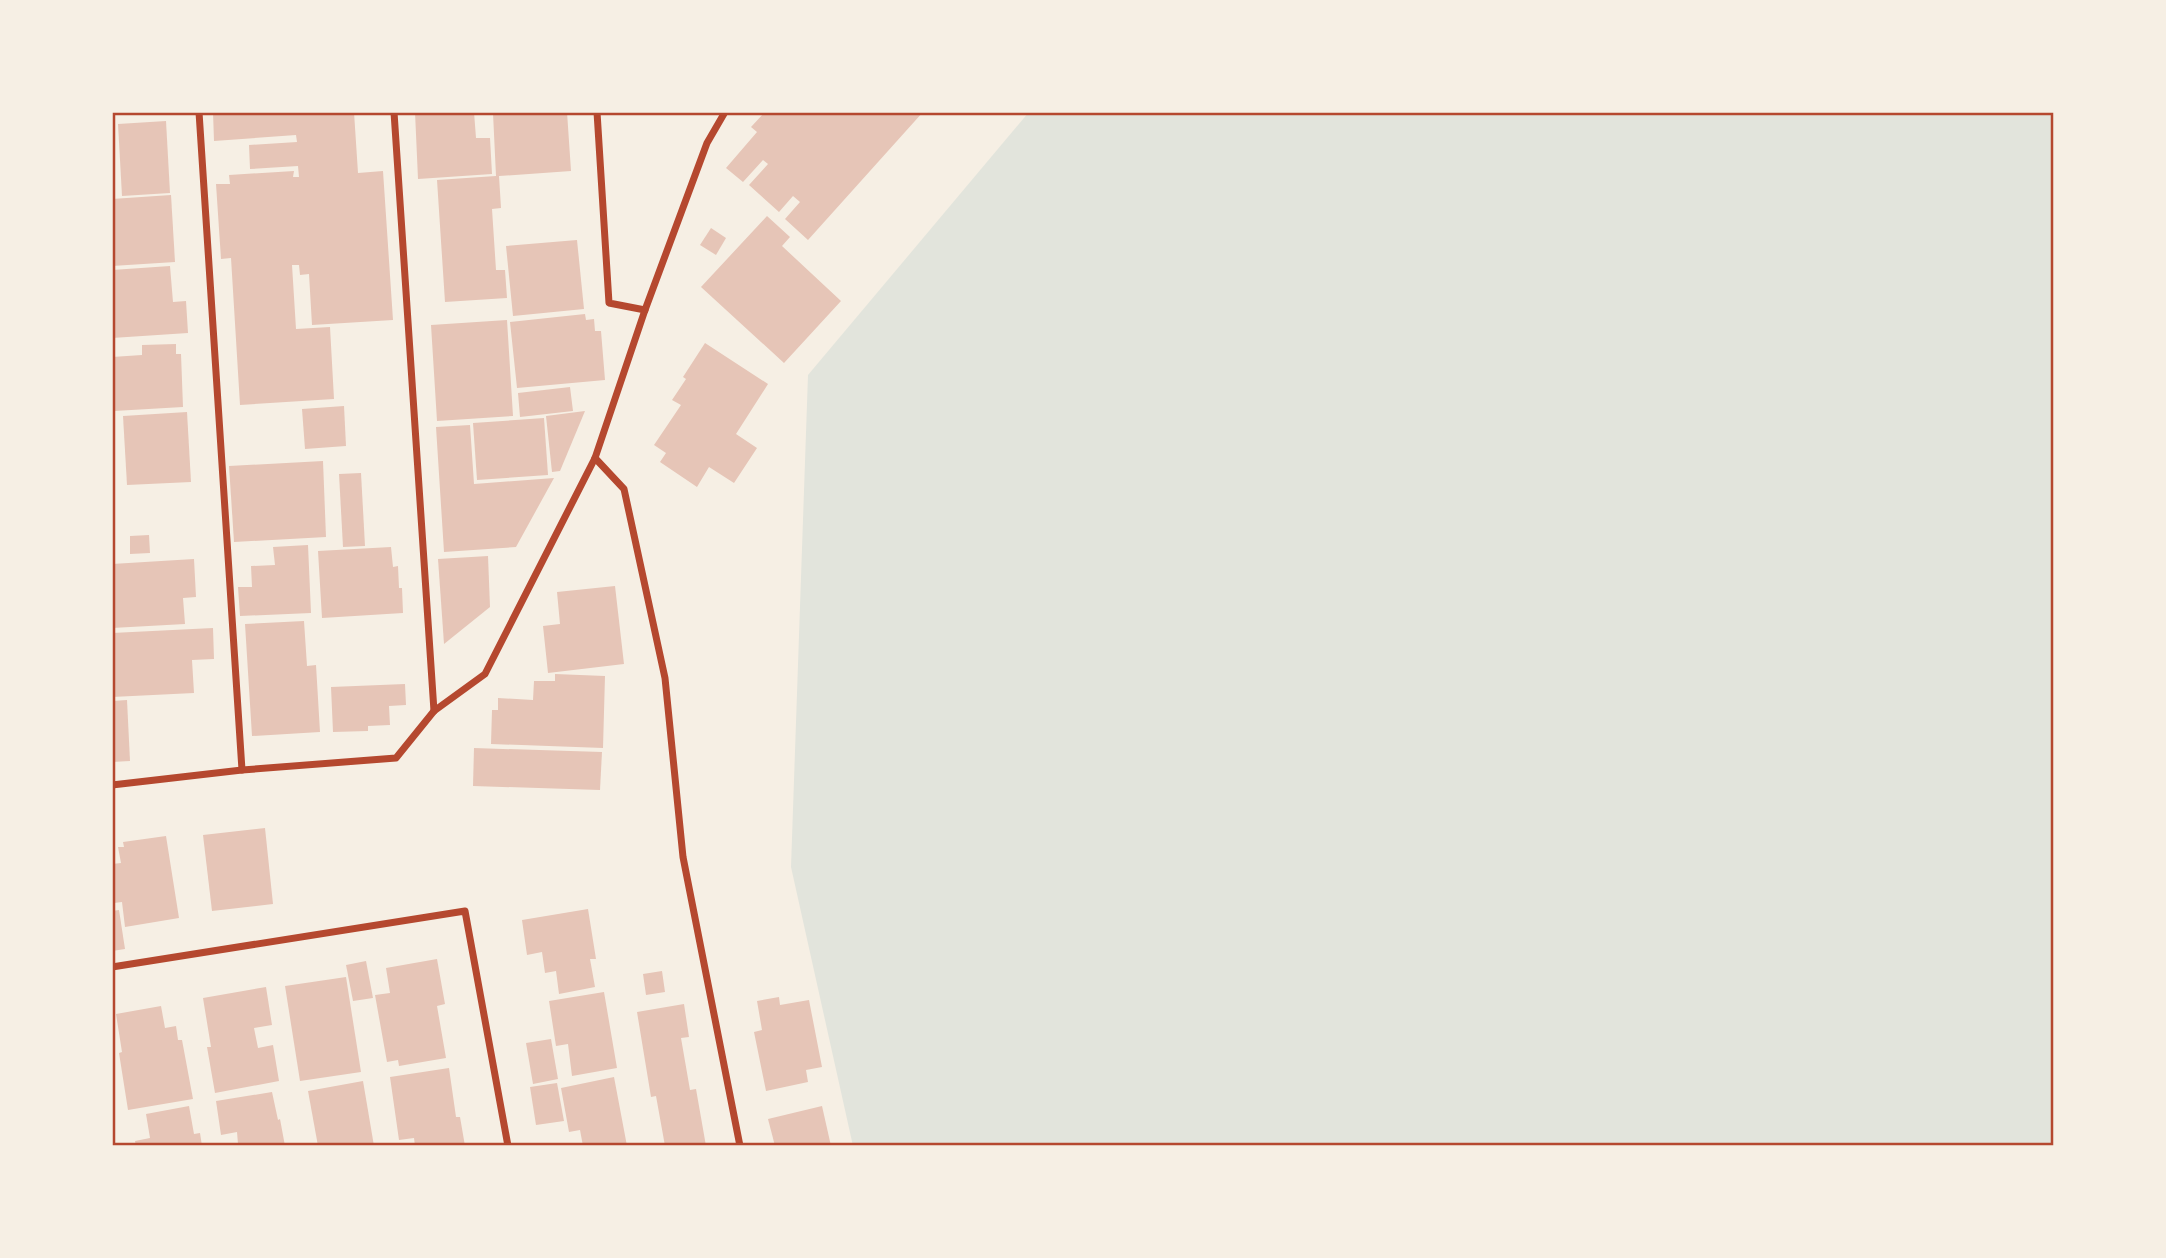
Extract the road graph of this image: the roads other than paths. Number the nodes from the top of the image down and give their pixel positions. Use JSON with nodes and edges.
{"nodes":[{"id":1,"x":199,"y":112,"type":"edge"},
{"id":2,"x":394,"y":112,"type":"edge"},
{"id":3,"x":597,"y":112,"type":"edge"},
{"id":4,"x":726,"y":112,"type":"edge"},
{"id":5,"x":645,"y":310,"type":"junction"},
{"id":6,"x":595,"y":458,"type":"junction"},
{"id":7,"x":434,"y":711,"type":"junction"},
{"id":8,"x":242,"y":770,"type":"junction"},
{"id":9,"x":112,"y":785,"type":"edge"},
{"id":10,"x":112,"y":967,"type":"edge"},
{"id":11,"x":508,"y":1146,"type":"edge"},
{"id":12,"x":740,"y":1146,"type":"edge"}],
"edges":[{"from":1,"to":8,"type":"street"},
{"from":2,"to":7,"type":"street"},
{"from":3,"to":5,"type":"street"},
{"from":4,"to":5,"type":"street"},
{"from":5,"to":6,"type":"street"},
{"from":6,"to":7,"type":"street"},
{"from":6,"to":12,"type":"street"},
{"from":7,"to":8,"type":"street"},
{"from":8,"to":9,"type":"street"},
{"from":10,"to":11,"type":"street"}]}
